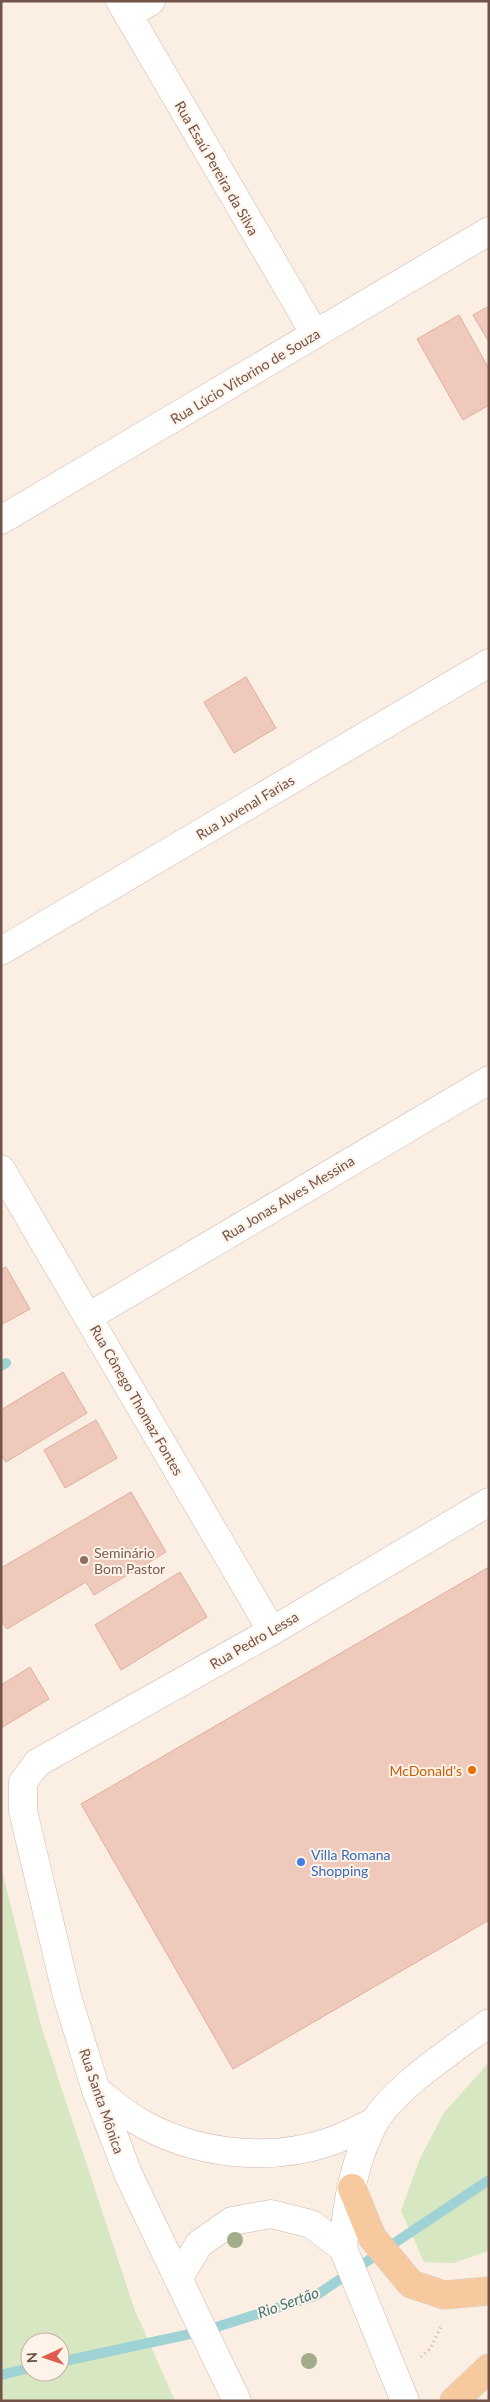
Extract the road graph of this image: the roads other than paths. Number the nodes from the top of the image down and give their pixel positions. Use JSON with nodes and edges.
{"nodes":[{"id":1,"x":151,"y":1,"type":"edge"},
{"id":2,"x":124,"y":8,"type":"edge"},
{"id":3,"x":489,"y":231,"type":"edge"},
{"id":4,"x":315,"y":334,"type":"junction"},
{"id":5,"x":1,"y":520,"type":"edge"},
{"id":6,"x":489,"y":662,"type":"edge"},
{"id":7,"x":1,"y":951,"type":"edge"},
{"id":8,"x":489,"y":1080,"type":"edge"},
{"id":9,"x":1,"y":1169,"type":"edge"},
{"id":10,"x":88,"y":1317,"type":"junction"},
{"id":11,"x":489,"y":1502,"type":"edge"},
{"id":12,"x":272,"y":1630,"type":"junction"},
{"id":13,"x":23,"y":1782,"type":"joint"},
{"id":14,"x":489,"y":2023,"type":"edge"},
{"id":15,"x":96,"y":2090,"type":"junction"},
{"id":16,"x":374,"y":2122,"type":"junction"},
{"id":17,"x":352,"y":2188,"type":"junction"},
{"id":18,"x":343,"y":2248,"type":"junction"},
{"id":19,"x":184,"y":2290,"type":"junction"},
{"id":20,"x":489,"y":2291,"type":"edge"},
{"id":21,"x":489,"y":2368,"type":"edge"},
{"id":22,"x":400,"y":2389,"type":"edge"},
{"id":23,"x":237,"y":2401,"type":"edge"},
{"id":24,"x":454,"y":2401,"type":"edge"}],
"edges":[{"from":1,"to":2,"type":"street"},
{"from":2,"to":4,"type":"street","name":"Rua Esaú Pereira da Silva"},
{"from":3,"to":4,"type":"street","name":"Rua Lúcio Vitorino de Souza"},
{"from":4,"to":5,"type":"street","name":"Rua Lúcio Vitorino de Souza"},
{"from":6,"to":7,"type":"street","name":"Rua Juvenal Farias"},
{"from":8,"to":10,"type":"street","name":"Rua Jonas Alves Messina"},
{"from":9,"to":10,"type":"street","name":"Rua Cônego Thomaz Fontes"},
{"from":10,"to":12,"type":"street","name":"Rua Cônego Thomaz Fontes"},
{"from":11,"to":12,"type":"street","name":"Rua Pedro Lessa"},
{"from":12,"to":13,"type":"street","name":"Rua Pedro Lessa"},
{"from":13,"to":15,"type":"street","name":"Rua Santa Mônica"},
{"from":14,"to":16,"type":"street"},
{"from":15,"to":16,"type":"street"},
{"from":15,"to":19,"type":"street","name":"Rua Santa Mônica"},
{"from":16,"to":17,"type":"street"},
{"from":17,"to":18,"type":"street"},
{"from":17,"to":20,"type":"main road"},
{"from":18,"to":19,"type":"street"},
{"from":18,"to":22,"type":"street"},
{"from":19,"to":23,"type":"street","name":"Rua Santa Mônica"},
{"from":21,"to":24,"type":"main road"}]}
